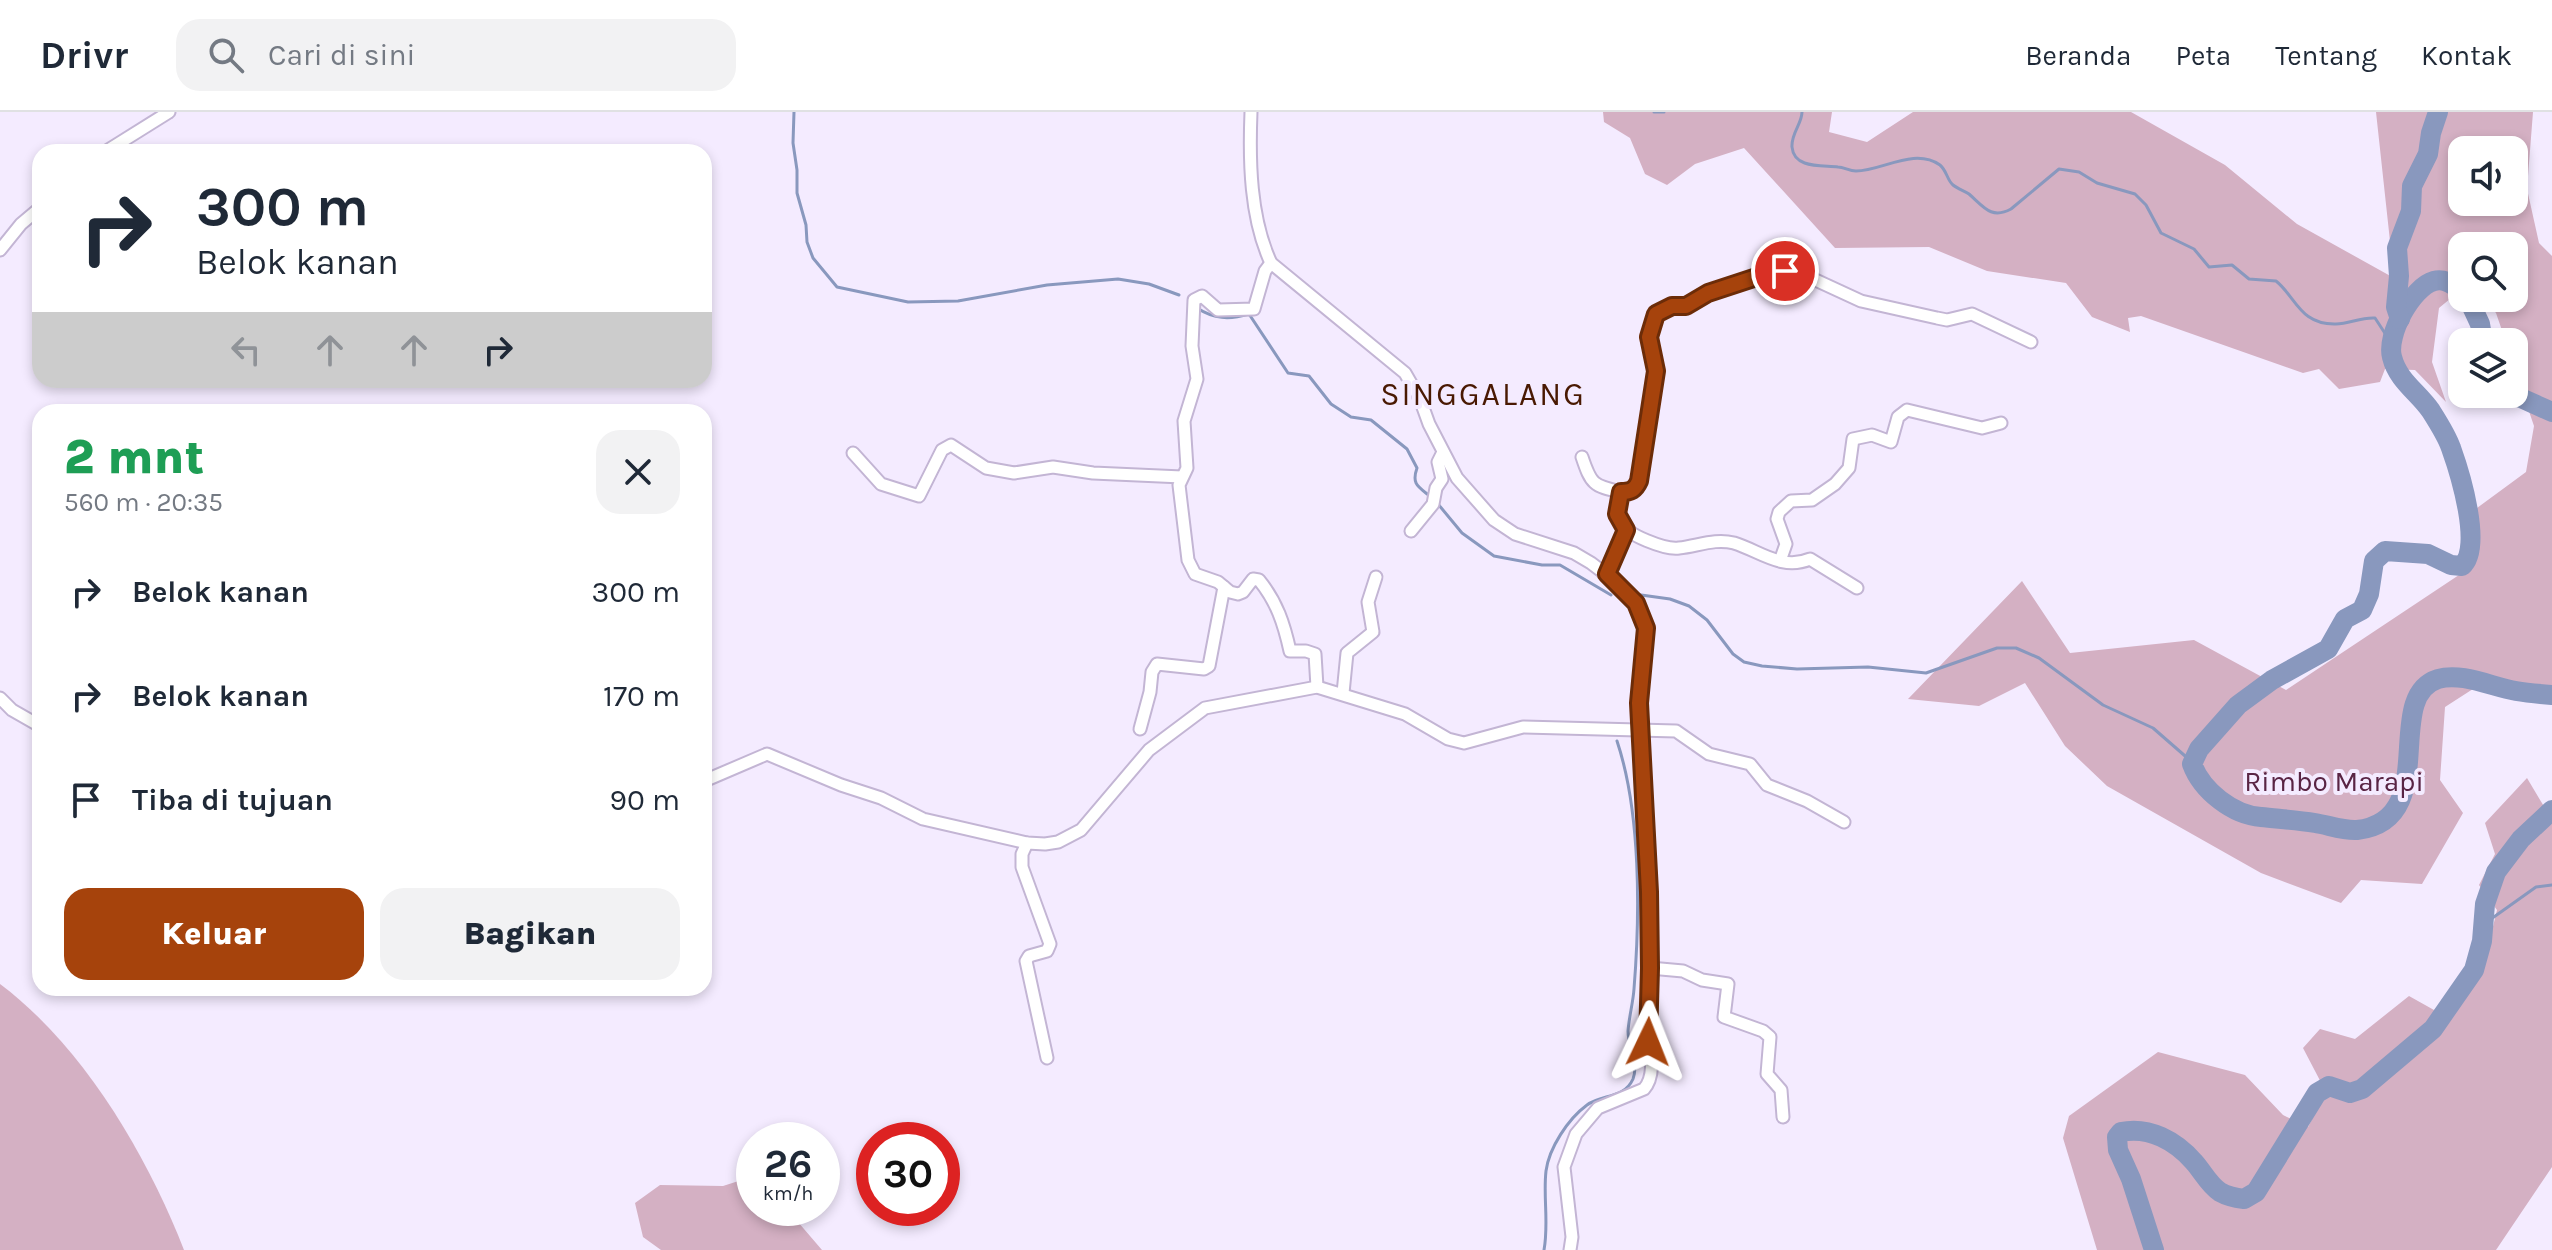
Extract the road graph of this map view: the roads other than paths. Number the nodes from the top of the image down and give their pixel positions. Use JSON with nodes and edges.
{"nodes":[{"id":1,"x":169,"y":112,"type":"edge"},
{"id":2,"x":1251,"y":112,"type":"edge"},
{"id":3,"x":118,"y":144,"type":"edge"},
{"id":4,"x":32,"y":215,"type":"edge"},
{"id":5,"x":0,"y":250,"type":"edge"},
{"id":6,"x":1271,"y":263,"type":"junction"},
{"id":7,"x":2031,"y":342,"type":"dead end"},
{"id":8,"x":2001,"y":423,"type":"dead end"},
{"id":9,"x":1443,"y":452,"type":"junction"},
{"id":10,"x":853,"y":453,"type":"dead end"},
{"id":11,"x":1582,"y":457,"type":"dead end"},
{"id":12,"x":1182,"y":477,"type":"junction"},
{"id":13,"x":1621,"y":492,"type":"junction"},
{"id":14,"x":1626,"y":530,"type":"junction"},
{"id":15,"x":1411,"y":531,"type":"dead end"},
{"id":16,"x":1780,"y":561,"type":"junction"},
{"id":17,"x":1607,"y":574,"type":"junction"},
{"id":18,"x":1376,"y":577,"type":"dead end"},
{"id":19,"x":1224,"y":587,"type":"junction"},
{"id":20,"x":1857,"y":588,"type":"dead end"},
{"id":21,"x":1317,"y":687,"type":"junction"},
{"id":22,"x":1343,"y":693,"type":"junction"},
{"id":23,"x":0,"y":698,"type":"edge"},
{"id":24,"x":32,"y":721,"type":"edge"},
{"id":25,"x":1140,"y":729,"type":"dead end"},
{"id":26,"x":1639,"y":730,"type":"junction"},
{"id":27,"x":712,"y":778,"type":"edge"},
{"id":28,"x":1844,"y":822,"type":"dead end"},
{"id":29,"x":1027,"y":843,"type":"junction"},
{"id":30,"x":1650,"y":968,"type":"junction"},
{"id":31,"x":1047,"y":1058,"type":"dead end"},
{"id":32,"x":1783,"y":1117,"type":"dead end"},
{"id":33,"x":1570,"y":1250,"type":"edge"}],
"edges":[{"from":1,"to":3,"type":"street"},
{"from":2,"to":6,"type":"street"},
{"from":4,"to":5,"type":"street"},
{"from":6,"to":9,"type":"street"},
{"from":6,"to":12,"type":"street"},
{"from":7,"to":13,"type":"street"},
{"from":8,"to":16,"type":"street"},
{"from":9,"to":15,"type":"street"},
{"from":9,"to":17,"type":"street"},
{"from":10,"to":12,"type":"street"},
{"from":11,"to":13,"type":"street"},
{"from":12,"to":19,"type":"street"},
{"from":13,"to":14,"type":"street"},
{"from":14,"to":16,"type":"street"},
{"from":14,"to":17,"type":"street"},
{"from":16,"to":20,"type":"street"},
{"from":17,"to":26,"type":"street"},
{"from":18,"to":22,"type":"street"},
{"from":19,"to":21,"type":"street"},
{"from":19,"to":25,"type":"street"},
{"from":21,"to":22,"type":"street"},
{"from":21,"to":29,"type":"street"},
{"from":22,"to":26,"type":"street"},
{"from":23,"to":24,"type":"street"},
{"from":26,"to":28,"type":"street"},
{"from":26,"to":30,"type":"street"},
{"from":27,"to":29,"type":"street"},
{"from":29,"to":31,"type":"street"},
{"from":30,"to":32,"type":"street"},
{"from":30,"to":33,"type":"street"}]}
